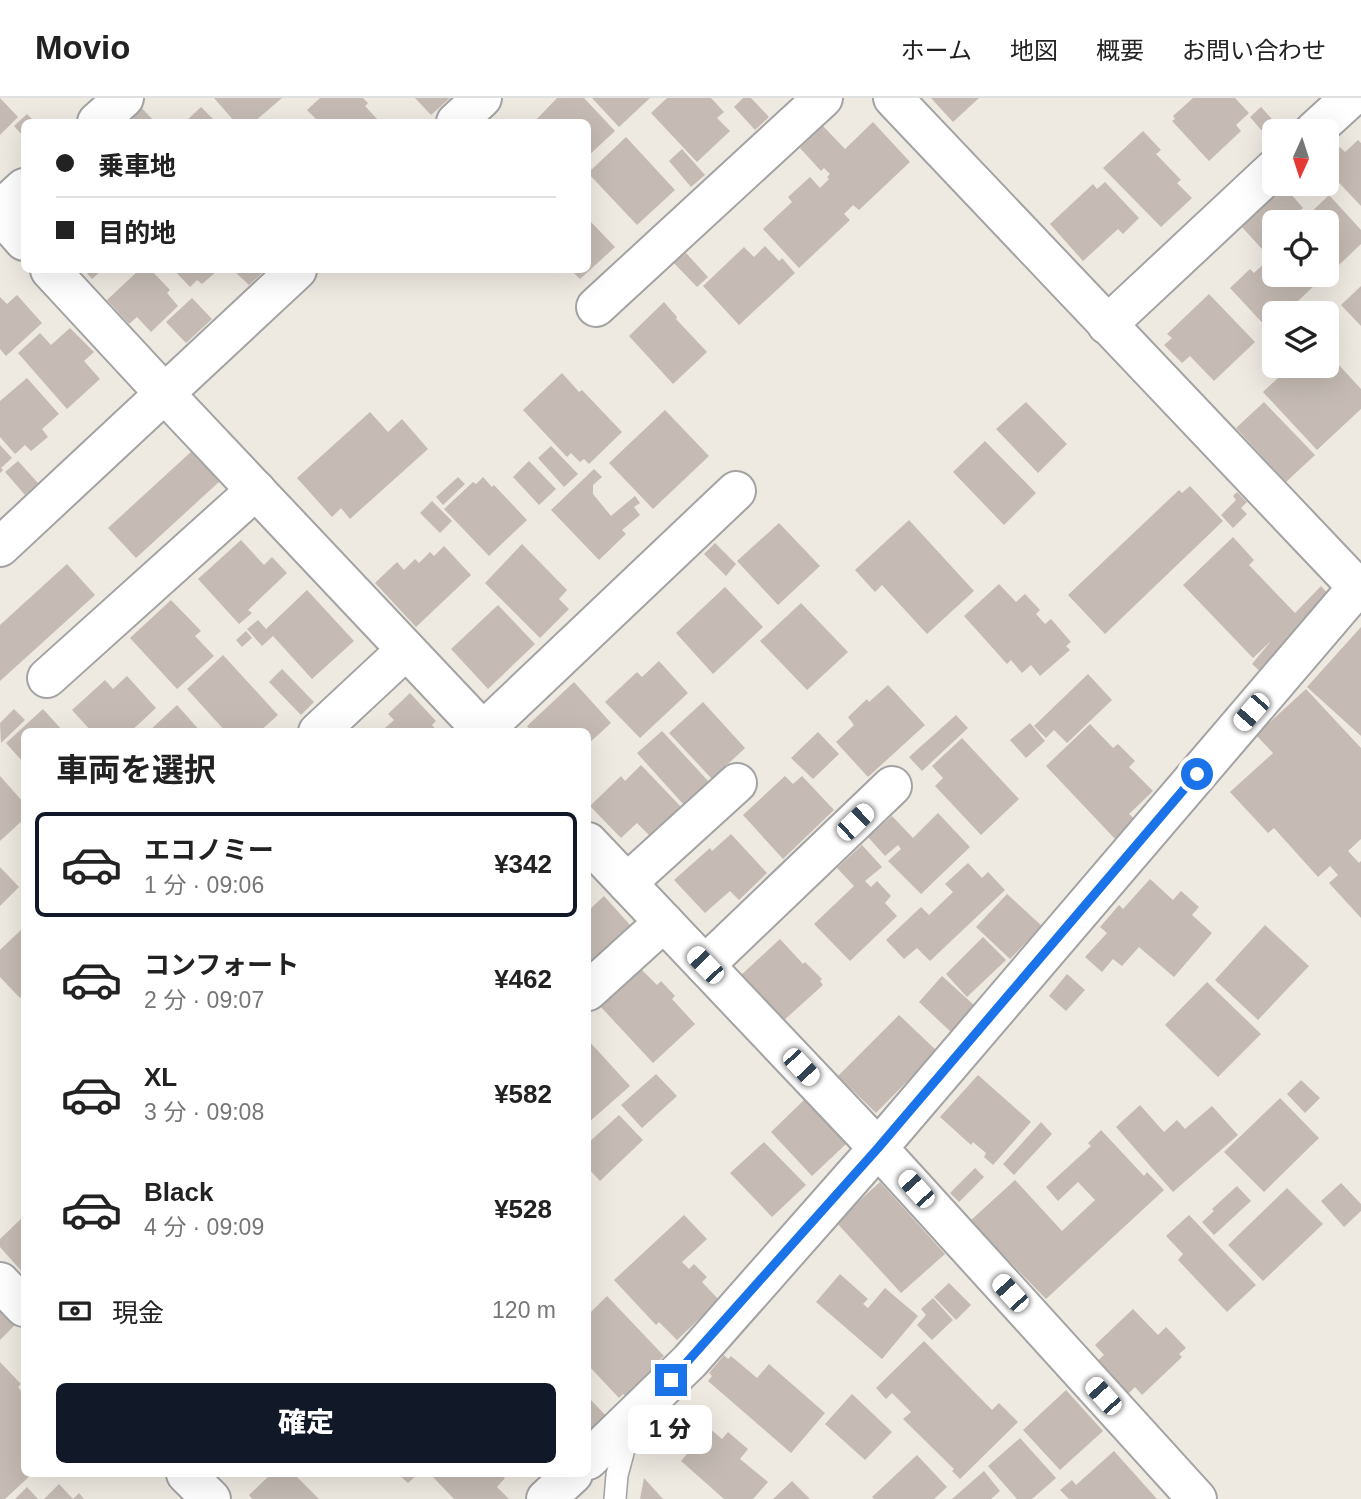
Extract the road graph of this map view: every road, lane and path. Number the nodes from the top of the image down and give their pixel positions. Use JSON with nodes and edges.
{"nodes":[{"id":1,"x":124,"y":98,"type":"edge"},
{"id":2,"x":482,"y":98,"type":"edge"},
{"id":3,"x":823,"y":98,"type":"edge"},
{"id":4,"x":893,"y":98,"type":"edge"},
{"id":5,"x":1350,"y":98,"type":"edge"},
{"id":6,"x":100,"y":119,"type":"edge"},
{"id":7,"x":459,"y":119,"type":"edge"},
{"id":8,"x":1327,"y":119,"type":"edge"},
{"id":9,"x":1262,"y":180,"type":"edge"},
{"id":10,"x":21,"y":195,"type":"edge"},
{"id":11,"x":7,"y":225,"type":"edge"},
{"id":12,"x":53,"y":273,"type":"edge"},
{"id":13,"x":294,"y":273,"type":"edge"},
{"id":14,"x":596,"y":307,"type":"dead end"},
{"id":15,"x":1107,"y":326,"type":"junction"},
{"id":16,"x":164,"y":393,"type":"junction"},
{"id":17,"x":256,"y":490,"type":"junction"},
{"id":18,"x":736,"y":491,"type":"dead end"},
{"id":19,"x":0,"y":547,"type":"edge"},
{"id":20,"x":1360,"y":587,"type":"edge"},
{"id":21,"x":406,"y":650,"type":"junction"},
{"id":22,"x":47,"y":678,"type":"dead end"},
{"id":23,"x":322,"y":728,"type":"edge"},
{"id":24,"x":480,"y":728,"type":"edge"},
{"id":25,"x":486,"y":728,"type":"edge"},
{"id":26,"x":737,"y":783,"type":"dead end"},
{"id":27,"x":892,"y":786,"type":"dead end"},
{"id":28,"x":591,"y":845,"type":"edge"},
{"id":29,"x":627,"y":883,"type":"junction"},
{"id":30,"x":664,"y":922,"type":"junction"},
{"id":31,"x":705,"y":965,"type":"junction"},
{"id":32,"x":591,"y":987,"type":"edge"},
{"id":33,"x":878,"y":1148,"type":"junction"},
{"id":34,"x":0,"y":1282,"type":"edge"},
{"id":35,"x":21,"y":1304,"type":"edge"},
{"id":36,"x":633,"y":1418,"type":"junction"},
{"id":37,"x":591,"y":1457,"type":"edge"},
{"id":38,"x":189,"y":1477,"type":"edge"},
{"id":39,"x":570,"y":1477,"type":"edge"},
{"id":40,"x":211,"y":1499,"type":"edge"},
{"id":41,"x":546,"y":1499,"type":"edge"},
{"id":42,"x":615,"y":1499,"type":"edge"},
{"id":43,"x":1197,"y":1499,"type":"edge"}],
"edges":[{"from":1,"to":6,"type":"street"},
{"from":2,"to":7,"type":"street"},
{"from":3,"to":14,"type":"street"},
{"from":4,"to":15,"type":"street"},
{"from":5,"to":8,"type":"street"},
{"from":9,"to":15,"type":"street"},
{"from":10,"to":11,"type":"street"},
{"from":12,"to":16,"type":"street"},
{"from":13,"to":16,"type":"street"},
{"from":15,"to":20,"type":"street"},
{"from":16,"to":17,"type":"street"},
{"from":16,"to":19,"type":"street"},
{"from":17,"to":21,"type":"street"},
{"from":17,"to":22,"type":"street"},
{"from":18,"to":25,"type":"street"},
{"from":20,"to":33,"type":"street"},
{"from":21,"to":23,"type":"street"},
{"from":21,"to":24,"type":"street"},
{"from":26,"to":29,"type":"street"},
{"from":27,"to":31,"type":"street"},
{"from":28,"to":29,"type":"street"},
{"from":29,"to":30,"type":"street"},
{"from":30,"to":31,"type":"street"},
{"from":30,"to":32,"type":"street"},
{"from":31,"to":33,"type":"street"},
{"from":33,"to":36,"type":"street"},
{"from":33,"to":43,"type":"street"},
{"from":34,"to":35,"type":"street"},
{"from":36,"to":37,"type":"street"},
{"from":36,"to":42,"type":"lane"},
{"from":38,"to":40,"type":"street"},
{"from":39,"to":41,"type":"street"}]}
